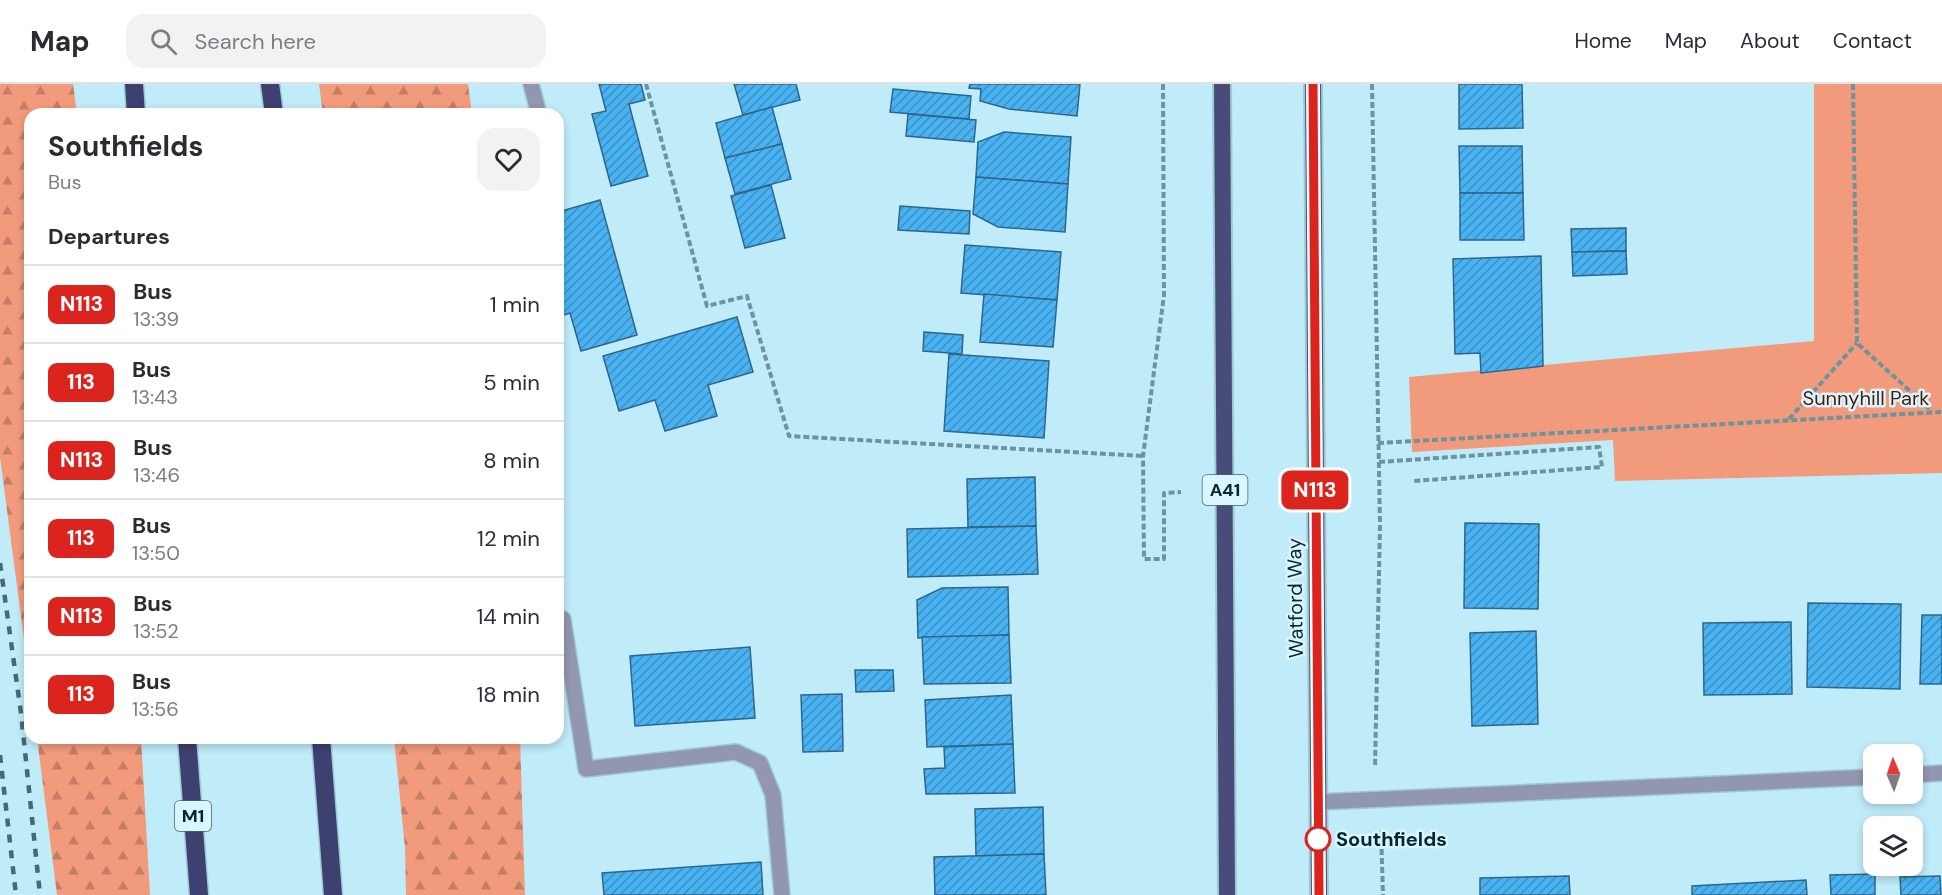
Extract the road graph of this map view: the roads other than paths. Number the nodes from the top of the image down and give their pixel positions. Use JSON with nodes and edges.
{"nodes":[{"id":1,"x":134,"y":84,"type":"edge"},
{"id":2,"x":270,"y":84,"type":"edge"},
{"id":3,"x":531,"y":84,"type":"edge"},
{"id":4,"x":1222,"y":84,"type":"edge"},
{"id":5,"x":1313,"y":84,"type":"edge"},
{"id":6,"x":136,"y":108,"type":"edge"},
{"id":7,"x":273,"y":108,"type":"edge"},
{"id":8,"x":537,"y":108,"type":"edge"},
{"id":9,"x":564,"y":626,"type":"edge"},
{"id":10,"x":187,"y":744,"type":"edge"},
{"id":11,"x":321,"y":744,"type":"edge"},
{"id":12,"x":1942,"y":773,"type":"edge"},
{"id":13,"x":1923,"y":774,"type":"edge"},
{"id":14,"x":1863,"y":778,"type":"edge"},
{"id":15,"x":1318,"y":802,"type":"junction"},
{"id":16,"x":199,"y":895,"type":"edge"},
{"id":17,"x":333,"y":895,"type":"edge"},
{"id":18,"x":782,"y":895,"type":"edge"},
{"id":19,"x":1227,"y":895,"type":"edge"},
{"id":20,"x":1319,"y":895,"type":"edge"}],
"edges":[{"from":1,"to":6,"type":"highway"},
{"from":2,"to":7,"type":"highway"},
{"from":3,"to":8,"type":"street"},
{"from":4,"to":19,"type":"highway","number":"A41"},
{"from":5,"to":15,"type":"highway","name":"Watford Way"},
{"from":9,"to":18,"type":"street"},
{"from":10,"to":16,"type":"highway","number":"M1"},
{"from":11,"to":17,"type":"highway"},
{"from":12,"to":13,"type":"street"},
{"from":14,"to":15,"type":"street"},
{"from":15,"to":20,"type":"highway","name":"Watford Way"}]}
